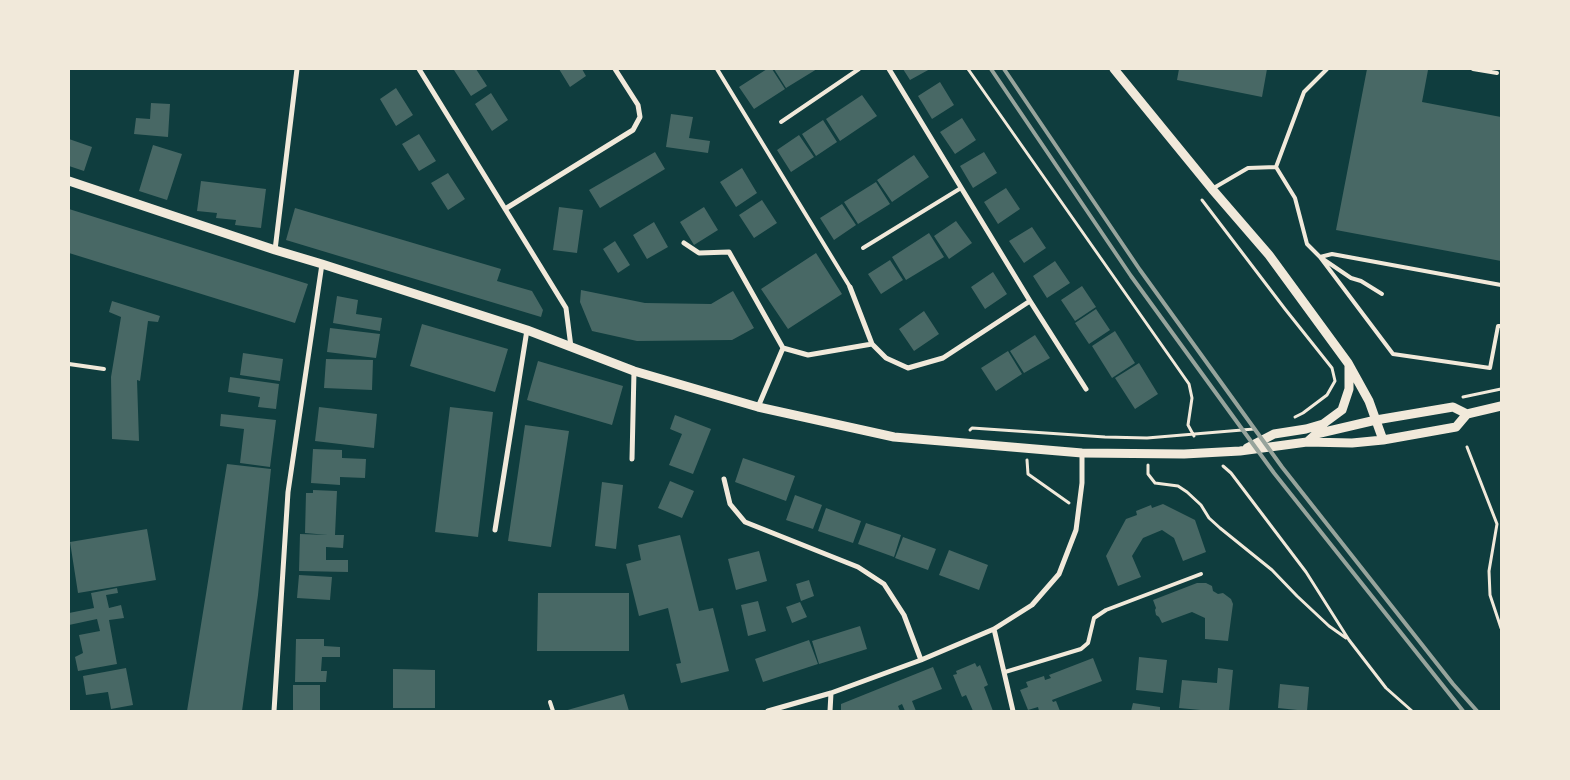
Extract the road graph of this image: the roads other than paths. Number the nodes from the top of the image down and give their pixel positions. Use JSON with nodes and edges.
{"nodes":[{"id":1,"x":297,"y":69,"type":"edge"},
{"id":2,"x":419,"y":69,"type":"edge"},
{"id":3,"x":616,"y":69,"type":"edge"},
{"id":4,"x":717,"y":69,"type":"edge"},
{"id":5,"x":859,"y":69,"type":"edge"},
{"id":6,"x":889,"y":69,"type":"edge"},
{"id":7,"x":1114,"y":69,"type":"edge"},
{"id":8,"x":1327,"y":69,"type":"edge"},
{"id":9,"x":1473,"y":69,"type":"edge"},
{"id":10,"x":1497,"y":73,"type":"dead end"},
{"id":11,"x":781,"y":122,"type":"dead end"},
{"id":12,"x":1276,"y":168,"type":"junction"},
{"id":13,"x":69,"y":181,"type":"edge"},
{"id":14,"x":961,"y":188,"type":"junction"},
{"id":15,"x":1212,"y":188,"type":"junction"},
{"id":16,"x":505,"y":209,"type":"junction"},
{"id":17,"x":684,"y":243,"type":"dead end"},
{"id":18,"x":863,"y":248,"type":"dead end"},
{"id":19,"x":276,"y":250,"type":"junction"},
{"id":20,"x":1320,"y":257,"type":"junction"},
{"id":21,"x":322,"y":264,"type":"junction"},
{"id":22,"x":1501,"y":285,"type":"edge"},
{"id":23,"x":850,"y":287,"type":"joint"},
{"id":24,"x":1382,"y":294,"type":"dead end"},
{"id":25,"x":1030,"y":301,"type":"junction"},
{"id":26,"x":1501,"y":326,"type":"edge"},
{"id":27,"x":527,"y":330,"type":"junction"},
{"id":28,"x":872,"y":344,"type":"junction"},
{"id":29,"x":571,"y":346,"type":"junction"},
{"id":30,"x":783,"y":348,"type":"junction"},
{"id":31,"x":1348,"y":362,"type":"junction"},
{"id":32,"x":69,"y":364,"type":"edge"},
{"id":33,"x":104,"y":369,"type":"dead end"},
{"id":34,"x":634,"y":370,"type":"junction"},
{"id":35,"x":1086,"y":389,"type":"dead end"},
{"id":36,"x":1501,"y":406,"type":"edge"},
{"id":37,"x":758,"y":407,"type":"junction"},
{"id":38,"x":1467,"y":414,"type":"junction"},
{"id":39,"x":1376,"y":420,"type":"junction"},
{"id":40,"x":1383,"y":440,"type":"junction"},
{"id":41,"x":1308,"y":442,"type":"junction"},
{"id":42,"x":1240,"y":451,"type":"junction"},
{"id":43,"x":1082,"y":453,"type":"junction"},
{"id":44,"x":632,"y":459,"type":"dead end"},
{"id":45,"x":724,"y":479,"type":"dead end"},
{"id":46,"x":495,"y":530,"type":"dead end"},
{"id":47,"x":1201,"y":574,"type":"dead end"},
{"id":48,"x":994,"y":629,"type":"junction"},
{"id":49,"x":921,"y":660,"type":"junction"},
{"id":50,"x":1005,"y":672,"type":"junction"},
{"id":51,"x":831,"y":694,"type":"junction"},
{"id":52,"x":550,"y":702,"type":"dead end"},
{"id":53,"x":274,"y":711,"type":"edge"},
{"id":54,"x":553,"y":711,"type":"edge"},
{"id":55,"x":768,"y":711,"type":"edge"},
{"id":56,"x":830,"y":711,"type":"edge"},
{"id":57,"x":1013,"y":711,"type":"edge"}],
"edges":[{"from":1,"to":19,"type":"street"},
{"from":2,"to":16,"type":"street"},
{"from":3,"to":16,"type":"street"},
{"from":4,"to":23,"type":"lane"},
{"from":5,"to":11,"type":"lane"},
{"from":6,"to":14,"type":"street"},
{"from":7,"to":15,"type":"street"},
{"from":8,"to":12,"type":"lane"},
{"from":9,"to":10,"type":"lane"},
{"from":12,"to":15,"type":"lane"},
{"from":12,"to":20,"type":"lane"},
{"from":13,"to":19,"type":"street"},
{"from":14,"to":18,"type":"lane"},
{"from":14,"to":25,"type":"street"},
{"from":15,"to":31,"type":"street"},
{"from":16,"to":29,"type":"street"},
{"from":17,"to":30,"type":"street"},
{"from":19,"to":21,"type":"street"},
{"from":20,"to":22,"type":"lane"},
{"from":20,"to":24,"type":"lane"},
{"from":20,"to":26,"type":"lane"},
{"from":21,"to":27,"type":"street"},
{"from":21,"to":53,"type":"street"},
{"from":23,"to":28,"type":"street"},
{"from":25,"to":28,"type":"street"},
{"from":25,"to":35,"type":"street"},
{"from":27,"to":29,"type":"street"},
{"from":27,"to":46,"type":"street"},
{"from":28,"to":30,"type":"street"},
{"from":29,"to":34,"type":"street"},
{"from":30,"to":37,"type":"street"},
{"from":31,"to":39,"type":"street"},
{"from":31,"to":42,"type":"street"},
{"from":32,"to":33,"type":"lane"},
{"from":34,"to":37,"type":"street"},
{"from":34,"to":44,"type":"street"},
{"from":36,"to":38,"type":"street"},
{"from":37,"to":43,"type":"street"},
{"from":38,"to":39,"type":"street"},
{"from":38,"to":40,"type":"street"},
{"from":39,"to":40,"type":"street"},
{"from":39,"to":41,"type":"street"},
{"from":40,"to":41,"type":"street"},
{"from":41,"to":42,"type":"street"},
{"from":42,"to":43,"type":"street"},
{"from":43,"to":48,"type":"street"},
{"from":45,"to":49,"type":"street"},
{"from":47,"to":50,"type":"lane"},
{"from":48,"to":49,"type":"street"},
{"from":48,"to":50,"type":"street"},
{"from":49,"to":51,"type":"street"},
{"from":50,"to":57,"type":"street"},
{"from":51,"to":55,"type":"street"},
{"from":51,"to":56,"type":"street"},
{"from":52,"to":54,"type":"lane"}]}
